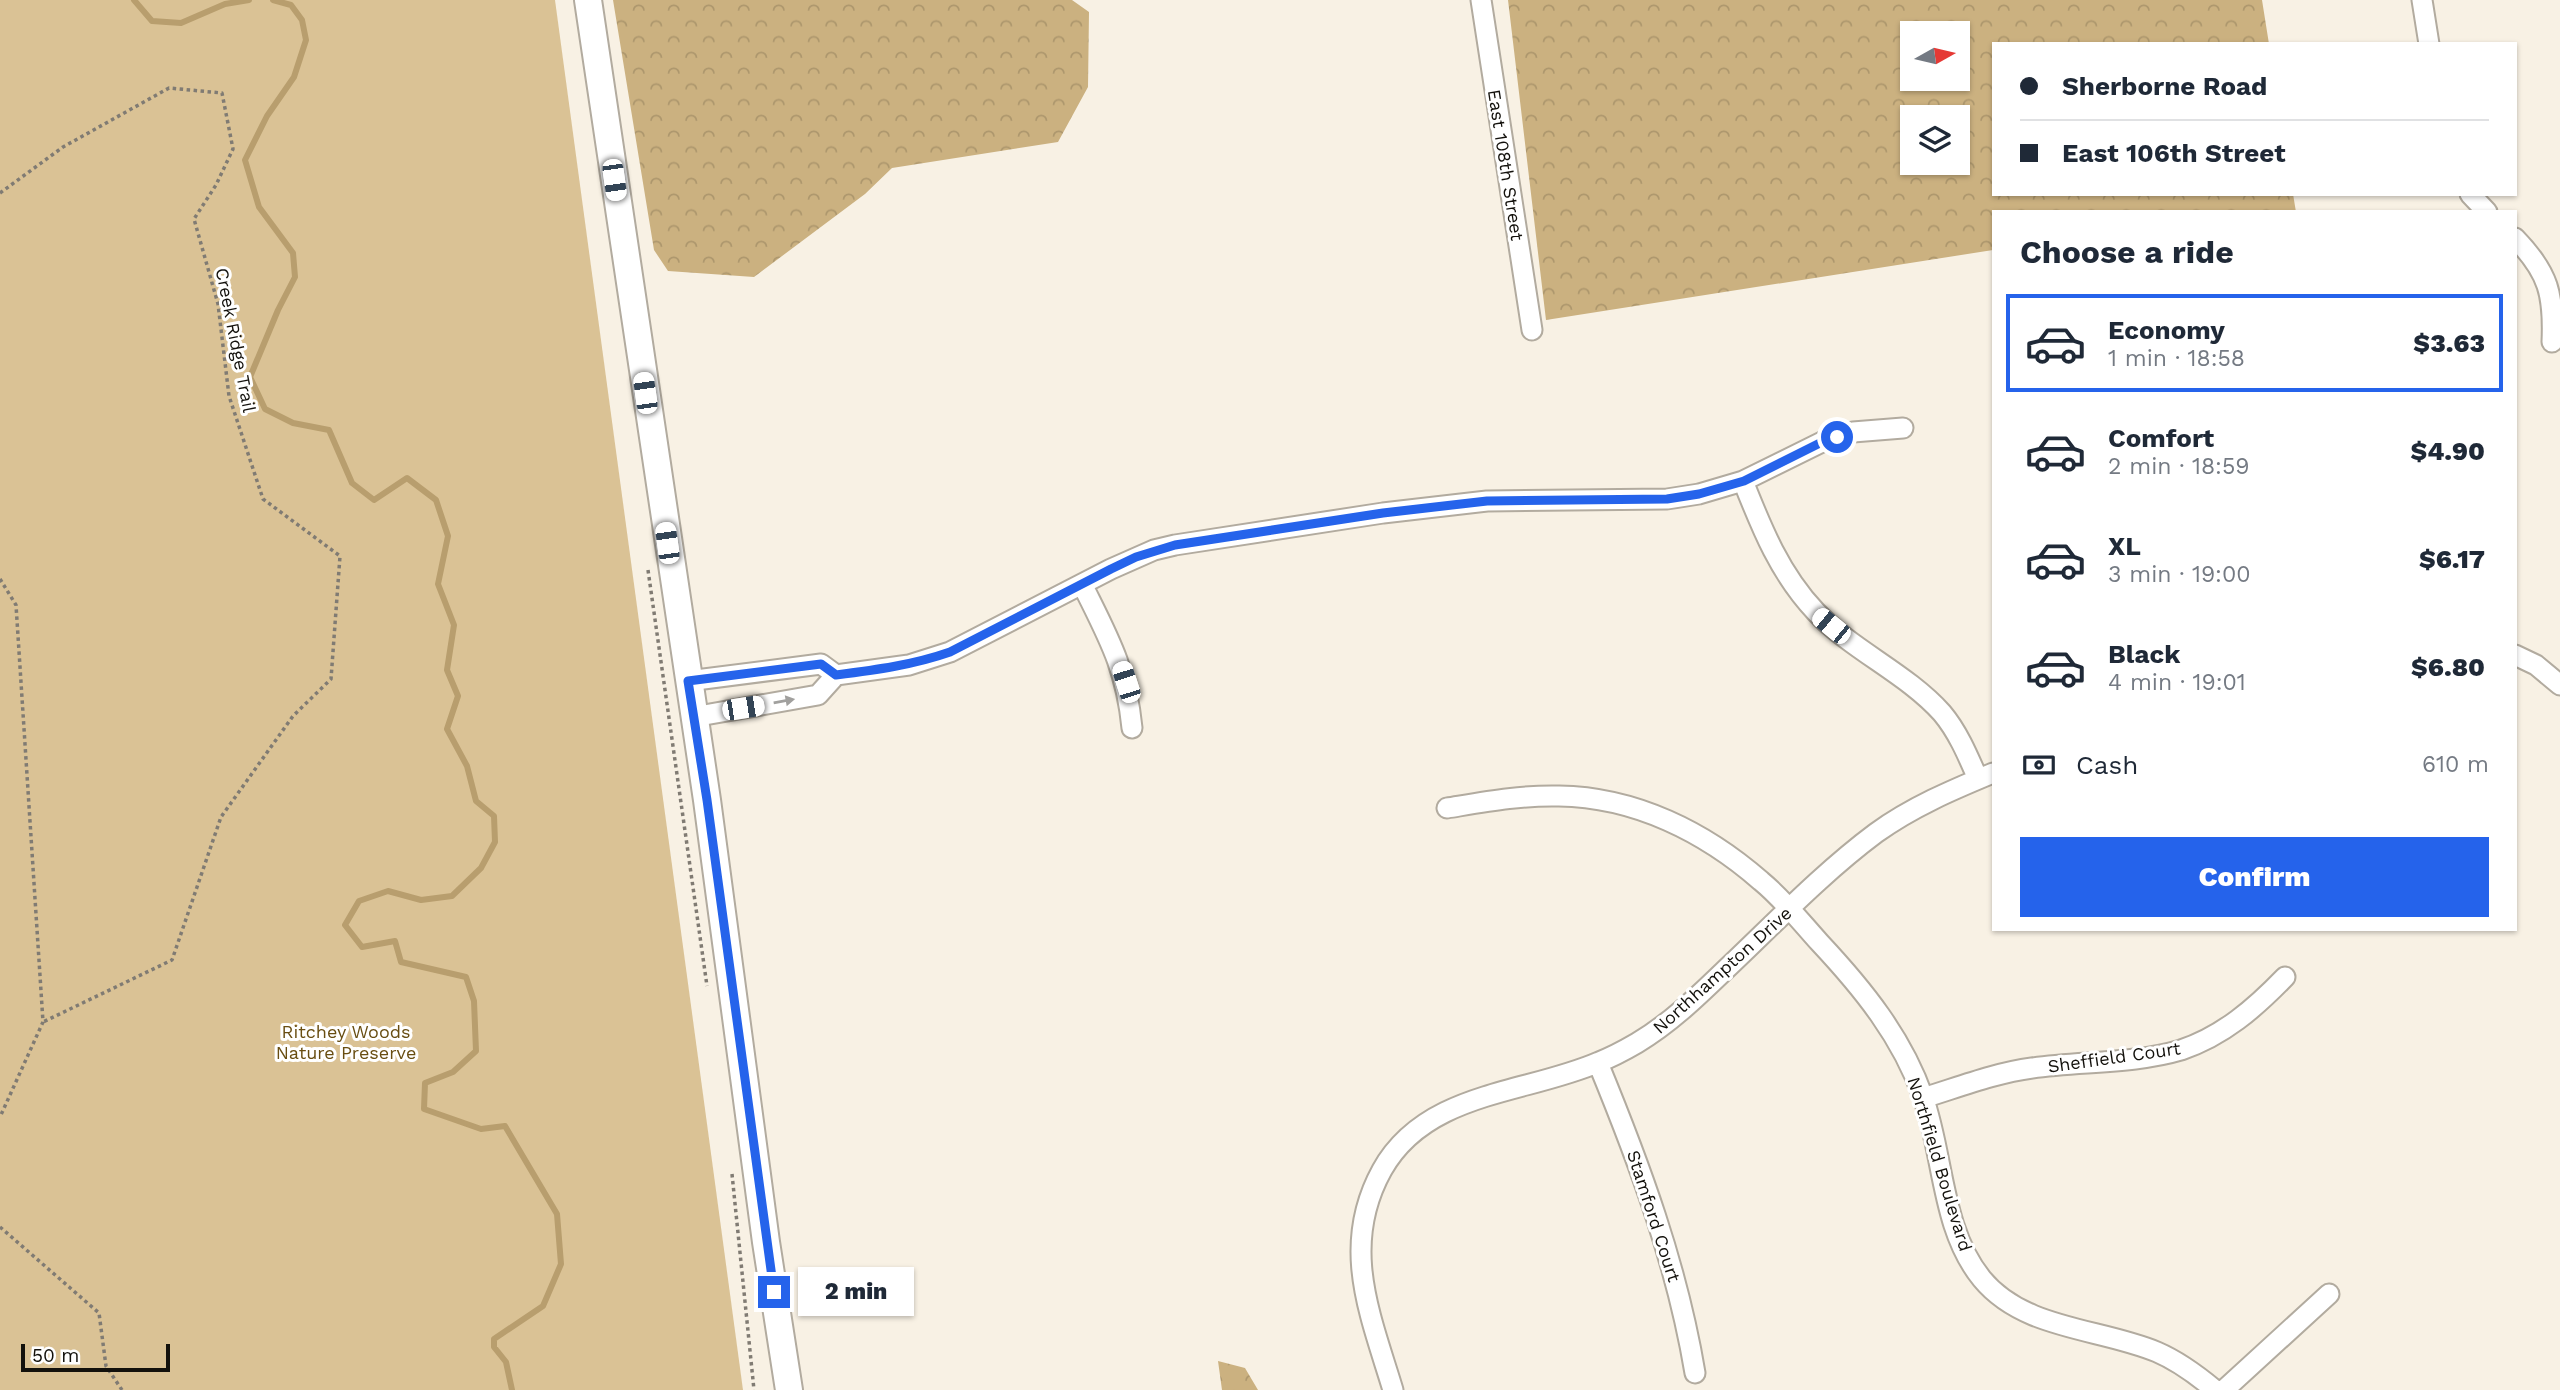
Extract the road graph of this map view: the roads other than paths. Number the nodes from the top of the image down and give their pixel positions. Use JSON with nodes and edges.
{"nodes":[{"id":1,"x":588,"y":0,"type":"edge"},
{"id":2,"x":1480,"y":0,"type":"edge"},
{"id":3,"x":2422,"y":0,"type":"edge"},
{"id":4,"x":2429,"y":42,"type":"edge"},
{"id":5,"x":2472,"y":196,"type":"edge"},
{"id":6,"x":2485,"y":210,"type":"edge"},
{"id":7,"x":2517,"y":240,"type":"edge"},
{"id":8,"x":1532,"y":330,"type":"dead end"},
{"id":9,"x":2552,"y":342,"type":"dead end"},
{"id":10,"x":1903,"y":428,"type":"dead end"},
{"id":11,"x":1744,"y":481,"type":"junction"},
{"id":12,"x":1082,"y":584,"type":"junction"},
{"id":13,"x":2517,"y":655,"type":"edge"},
{"id":14,"x":836,"y":675,"type":"junction"},
{"id":15,"x":688,"y":681,"type":"junction"},
{"id":16,"x":2560,"y":685,"type":"edge"},
{"id":17,"x":693,"y":716,"type":"junction"},
{"id":18,"x":1132,"y":728,"type":"dead end"},
{"id":19,"x":1985,"y":776,"type":"edge"},
{"id":20,"x":1447,"y":808,"type":"dead end"},
{"id":21,"x":1791,"y":909,"type":"junction"},
{"id":22,"x":2285,"y":977,"type":"dead end"},
{"id":23,"x":1598,"y":1063,"type":"junction"},
{"id":24,"x":1923,"y":1098,"type":"junction"},
{"id":25,"x":2329,"y":1294,"type":"dead end"},
{"id":26,"x":1695,"y":1374,"type":"dead end"},
{"id":27,"x":789,"y":1390,"type":"edge"},
{"id":28,"x":1393,"y":1390,"type":"edge"},
{"id":29,"x":2215,"y":1390,"type":"edge"},
{"id":30,"x":2224,"y":1390,"type":"edge"}],
"edges":[{"from":1,"to":15,"type":"main road"},
{"from":2,"to":8,"type":"street","name":"East 108th Street"},
{"from":3,"to":4,"type":"street"},
{"from":5,"to":6,"type":"street"},
{"from":7,"to":9,"type":"street"},
{"from":10,"to":11,"type":"street"},
{"from":11,"to":12,"type":"street"},
{"from":11,"to":19,"type":"street"},
{"from":12,"to":14,"type":"street"},
{"from":12,"to":18,"type":"street"},
{"from":13,"to":16,"type":"street"},
{"from":14,"to":15,"type":"street"},
{"from":17,"to":14,"type":"street","one_way":true},
{"from":15,"to":17,"type":"main road"},
{"from":17,"to":27,"type":"main road"},
{"from":19,"to":21,"type":"street","name":"Northhampton Drive"},
{"from":20,"to":21,"type":"street","name":"Northfield Boulevard"},
{"from":21,"to":23,"type":"street","name":"Northhampton Drive"},
{"from":21,"to":24,"type":"street","name":"Northfield Boulevard"},
{"from":22,"to":24,"type":"street","name":"Sheffield Court"},
{"from":23,"to":26,"type":"street","name":"Stamford Court"},
{"from":23,"to":28,"type":"street","name":"Northhampton Drive"},
{"from":24,"to":29,"type":"street","name":"Northfield Boulevard"},
{"from":25,"to":30,"type":"street"}]}
